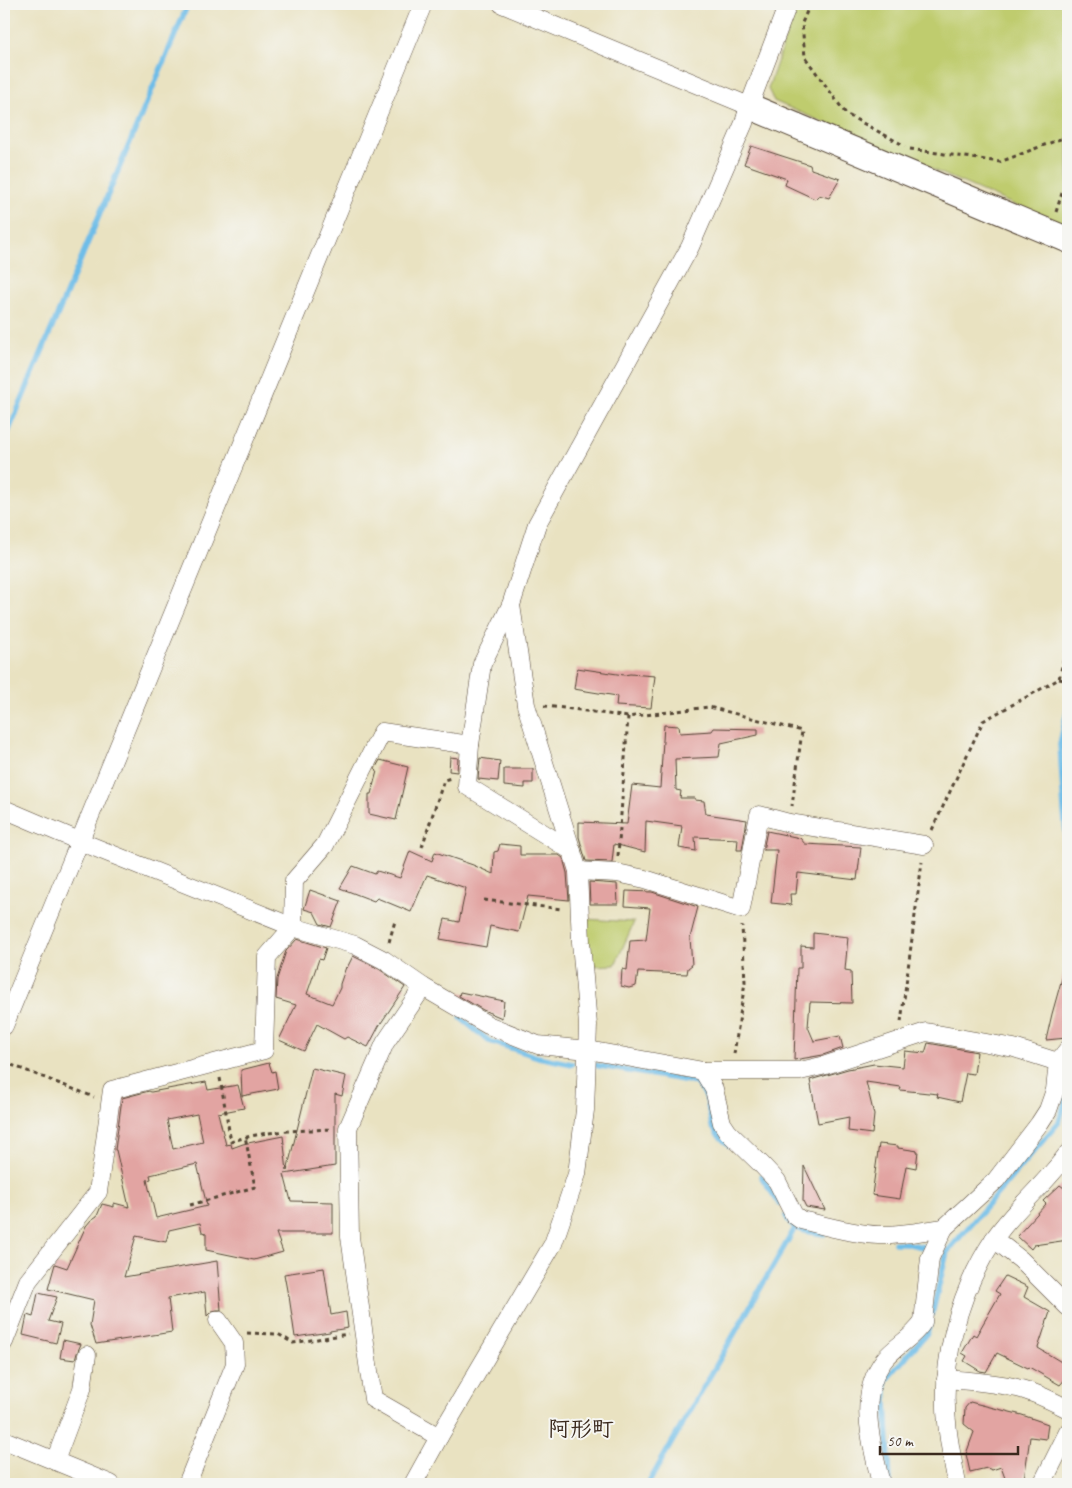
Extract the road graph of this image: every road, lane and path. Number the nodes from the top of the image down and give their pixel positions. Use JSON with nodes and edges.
{"nodes":[{"id":1,"x":423,"y":4,"type":"edge"},
{"id":2,"x":502,"y":4,"type":"edge"},
{"id":3,"x":788,"y":4,"type":"edge"},
{"id":4,"x":810,"y":4,"type":"edge"},
{"id":5,"x":750,"y":106,"type":"junction"},
{"id":6,"x":1068,"y":136,"type":"edge"},
{"id":7,"x":1068,"y":187,"type":"edge"},
{"id":8,"x":1059,"y":236,"type":"edge"},
{"id":9,"x":511,"y":605,"type":"junction"},
{"id":10,"x":1068,"y":641,"type":"edge"},
{"id":11,"x":1060,"y":680,"type":"junction"},
{"id":12,"x":1068,"y":681,"type":"edge"},
{"id":13,"x":526,"y":705,"type":"junction"},
{"id":14,"x":628,"y":717,"type":"junction"},
{"id":15,"x":470,"y":745,"type":"junction"},
{"id":16,"x":467,"y":786,"type":"junction"},
{"id":17,"x":4,"y":809,"type":"edge"},
{"id":18,"x":789,"y":823,"type":"junction"},
{"id":19,"x":79,"y":841,"type":"junction"},
{"id":20,"x":924,"y":845,"type":"junction"},
{"id":21,"x":422,"y":847,"type":"dead end"},
{"id":22,"x":572,"y":851,"type":"junction"},
{"id":23,"x":578,"y":871,"type":"junction"},
{"id":24,"x":617,"y":873,"type":"junction"},
{"id":25,"x":484,"y":900,"type":"dead end"},
{"id":26,"x":741,"y":909,"type":"junction"},
{"id":27,"x":580,"y":913,"type":"junction"},
{"id":28,"x":395,"y":921,"type":"dead end"},
{"id":29,"x":293,"y":927,"type":"junction"},
{"id":30,"x":384,"y":960,"type":"junction"},
{"id":31,"x":424,"y":987,"type":"junction"},
{"id":32,"x":4,"y":1026,"type":"edge"},
{"id":33,"x":899,"y":1040,"type":"junction"},
{"id":34,"x":588,"y":1050,"type":"junction"},
{"id":35,"x":1063,"y":1056,"type":"edge"},
{"id":36,"x":4,"y":1062,"type":"edge"},
{"id":37,"x":218,"y":1062,"type":"junction"},
{"id":38,"x":703,"y":1071,"type":"junction"},
{"id":39,"x":731,"y":1072,"type":"junction"},
{"id":40,"x":110,"y":1103,"type":"junction"},
{"id":41,"x":348,"y":1128,"type":"junction"},
{"id":42,"x":245,"y":1136,"type":"junction"},
{"id":43,"x":1067,"y":1159,"type":"edge"},
{"id":44,"x":190,"y":1205,"type":"dead end"},
{"id":45,"x":941,"y":1234,"type":"junction"},
{"id":46,"x":994,"y":1239,"type":"junction"},
{"id":47,"x":1068,"y":1307,"type":"edge"},
{"id":48,"x":223,"y":1326,"type":"joint"},
{"id":49,"x":364,"y":1332,"type":"junction"},
{"id":50,"x":4,"y":1342,"type":"edge"},
{"id":51,"x":87,"y":1355,"type":"dead end"},
{"id":52,"x":946,"y":1379,"type":"junction"},
{"id":53,"x":1068,"y":1409,"type":"edge"},
{"id":54,"x":1068,"y":1432,"type":"edge"},
{"id":55,"x":439,"y":1437,"type":"junction"},
{"id":56,"x":4,"y":1440,"type":"edge"},
{"id":57,"x":55,"y":1461,"type":"junction"},
{"id":58,"x":111,"y":1484,"type":"edge"},
{"id":59,"x":187,"y":1484,"type":"edge"},
{"id":60,"x":413,"y":1484,"type":"edge"},
{"id":61,"x":881,"y":1484,"type":"edge"},
{"id":62,"x":957,"y":1484,"type":"edge"},
{"id":63,"x":1042,"y":1484,"type":"edge"}],
"edges":[{"from":1,"to":19,"type":"street"},
{"from":2,"to":5,"type":"street"},
{"from":3,"to":5,"type":"street"},
{"from":4,"to":6,"type":"path"},
{"from":5,"to":8,"type":"street"},
{"from":5,"to":9,"type":"street"},
{"from":7,"to":8,"type":"path"},
{"from":9,"to":13,"type":"street"},
{"from":9,"to":15,"type":"street"},
{"from":10,"to":11,"type":"path"},
{"from":11,"to":12,"type":"path"},
{"from":11,"to":20,"type":"path"},
{"from":13,"to":14,"type":"path"},
{"from":13,"to":22,"type":"street"},
{"from":14,"to":18,"type":"path"},
{"from":14,"to":24,"type":"path"},
{"from":15,"to":16,"type":"street"},
{"from":15,"to":29,"type":"street"},
{"from":16,"to":21,"type":"path"},
{"from":16,"to":22,"type":"street"},
{"from":17,"to":19,"type":"street"},
{"from":18,"to":20,"type":"street"},
{"from":18,"to":26,"type":"street"},
{"from":19,"to":29,"type":"street"},
{"from":19,"to":32,"type":"street"},
{"from":20,"to":33,"type":"path"},
{"from":22,"to":23,"type":"street"},
{"from":23,"to":24,"type":"street"},
{"from":23,"to":27,"type":"street"},
{"from":24,"to":26,"type":"street"},
{"from":25,"to":27,"type":"path"},
{"from":26,"to":39,"type":"path"},
{"from":27,"to":34,"type":"street"},
{"from":28,"to":30,"type":"path"},
{"from":29,"to":30,"type":"street"},
{"from":29,"to":37,"type":"street"},
{"from":30,"to":31,"type":"street"},
{"from":31,"to":34,"type":"street"},
{"from":31,"to":41,"type":"street"},
{"from":33,"to":35,"type":"street"},
{"from":33,"to":39,"type":"street"},
{"from":34,"to":38,"type":"street"},
{"from":34,"to":55,"type":"street"},
{"from":35,"to":45,"type":"street"},
{"from":36,"to":40,"type":"path"},
{"from":37,"to":40,"type":"street"},
{"from":37,"to":42,"type":"path"},
{"from":38,"to":39,"type":"street"},
{"from":38,"to":45,"type":"street"},
{"from":40,"to":50,"type":"street"},
{"from":41,"to":42,"type":"path"},
{"from":41,"to":49,"type":"street"},
{"from":42,"to":44,"type":"path"},
{"from":43,"to":46,"type":"street"},
{"from":45,"to":61,"type":"street"},
{"from":46,"to":47,"type":"street"},
{"from":46,"to":52,"type":"street"},
{"from":48,"to":49,"type":"path"},
{"from":48,"to":59,"type":"street"},
{"from":49,"to":55,"type":"street"},
{"from":51,"to":57,"type":"street"},
{"from":52,"to":53,"type":"street"},
{"from":52,"to":62,"type":"street"},
{"from":54,"to":63,"type":"street"},
{"from":55,"to":60,"type":"street"},
{"from":56,"to":57,"type":"street"},
{"from":57,"to":58,"type":"street"}]}
